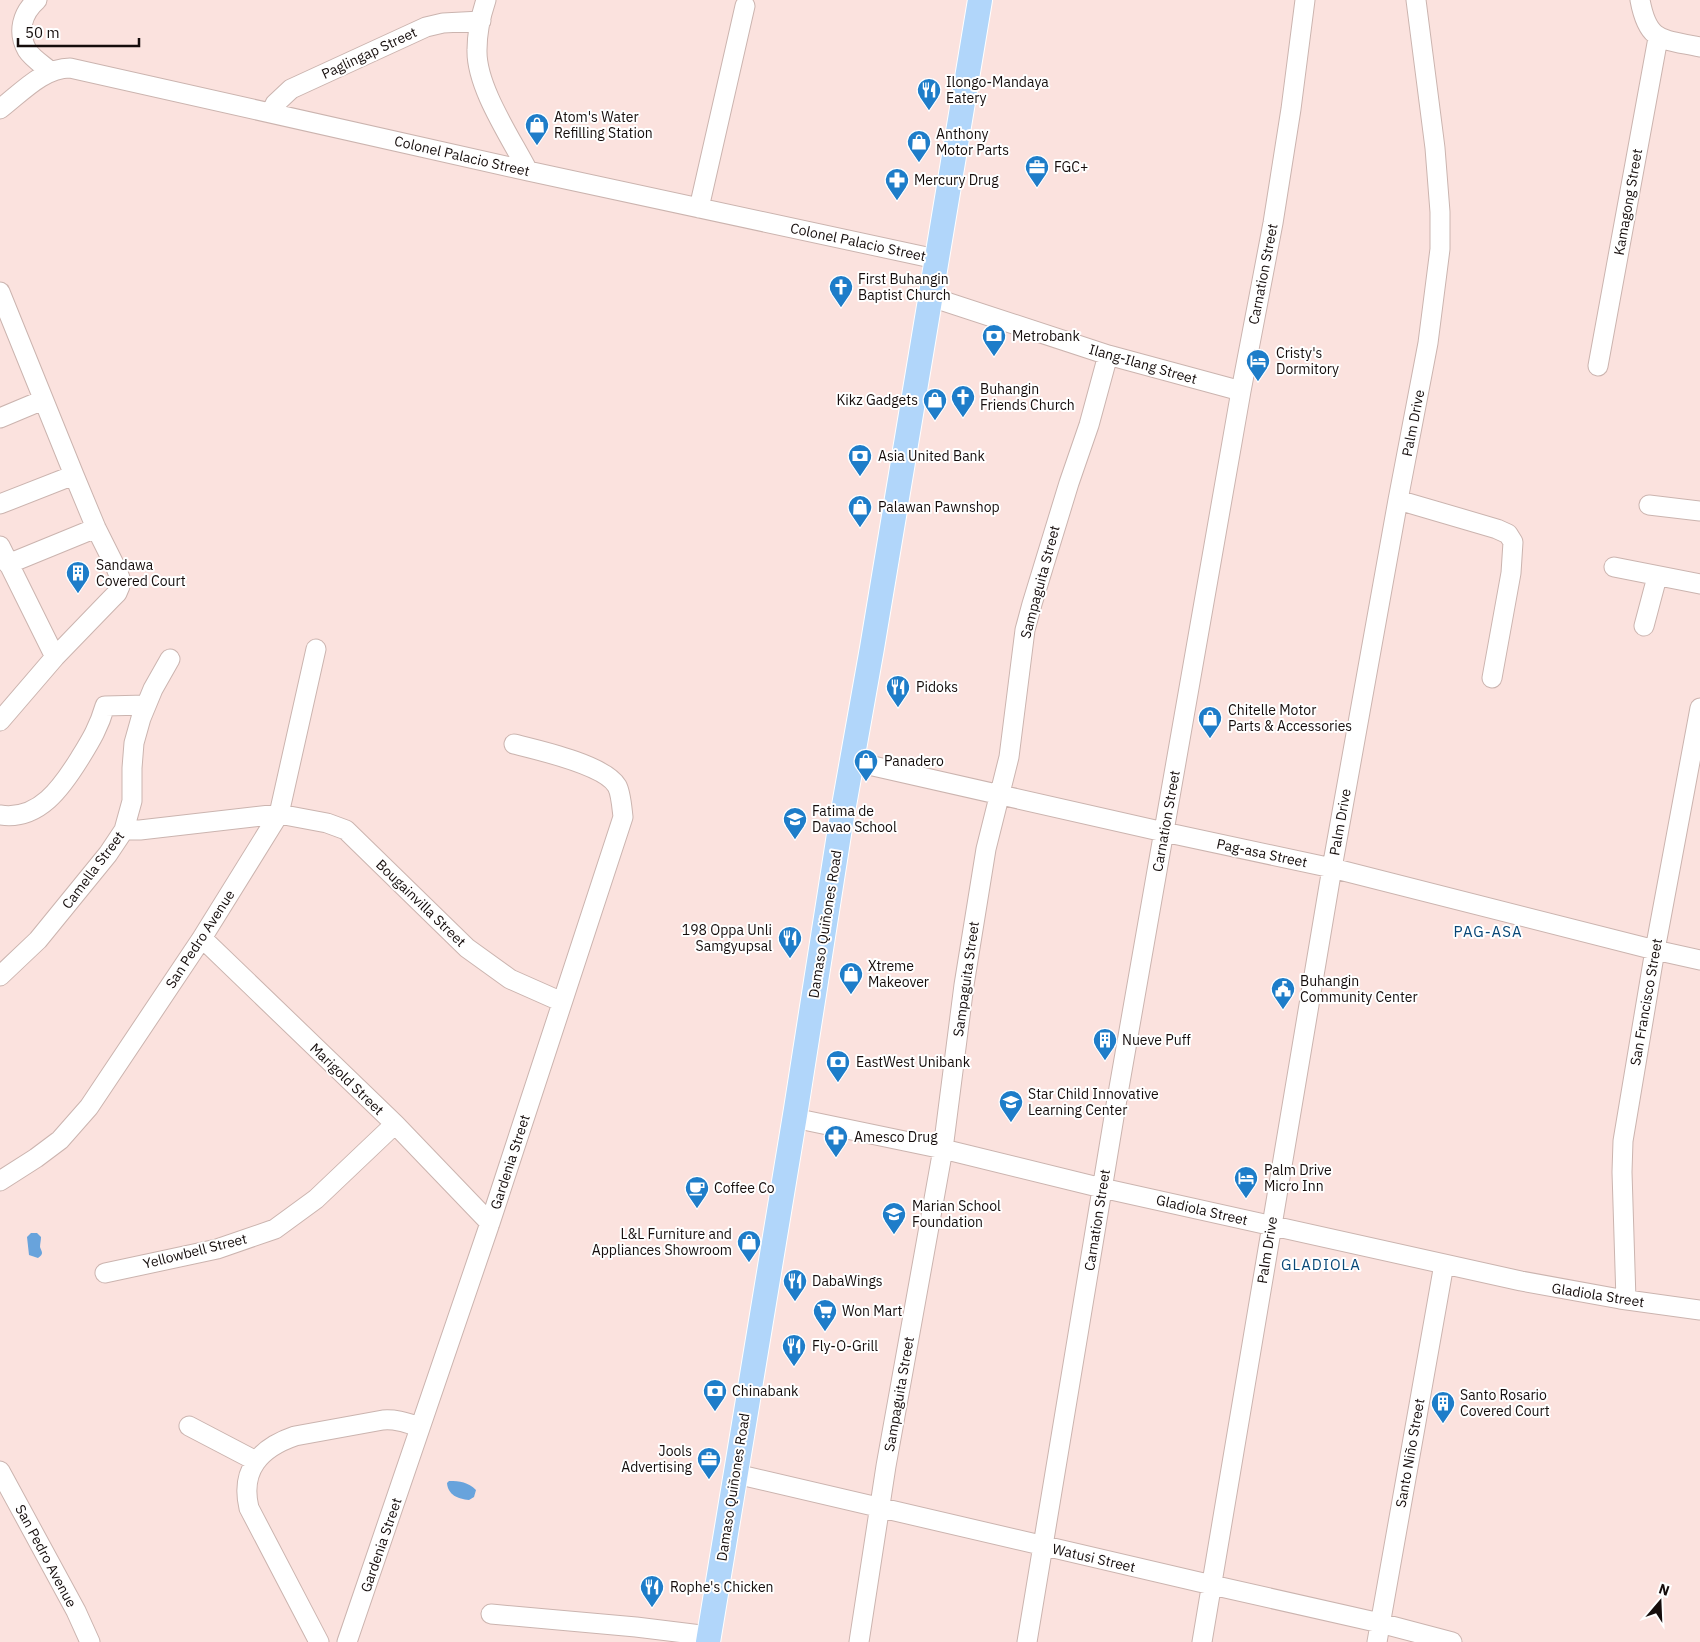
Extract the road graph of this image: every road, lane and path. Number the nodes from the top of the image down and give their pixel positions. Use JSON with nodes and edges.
{"nodes":[{"id":1,"x":37,"y":0,"type":"edge"},
{"id":2,"x":486,"y":0,"type":"edge"},
{"id":3,"x":980,"y":0,"type":"edge"},
{"id":4,"x":1305,"y":0,"type":"edge"},
{"id":5,"x":1416,"y":0,"type":"edge"},
{"id":6,"x":1640,"y":0,"type":"edge"},
{"id":7,"x":746,"y":6,"type":"dead end"},
{"id":8,"x":480,"y":21,"type":"junction"},
{"id":9,"x":1658,"y":38,"type":"junction"},
{"id":10,"x":1700,"y":47,"type":"edge"},
{"id":11,"x":50,"y":71,"type":"junction"},
{"id":12,"x":0,"y":109,"type":"edge"},
{"id":13,"x":271,"y":113,"type":"junction"},
{"id":14,"x":528,"y":170,"type":"junction"},
{"id":15,"x":699,"y":208,"type":"junction"},
{"id":16,"x":936,"y":258,"type":"junction"},
{"id":17,"x":0,"y":292,"type":"edge"},
{"id":18,"x":931,"y":297,"type":"junction"},
{"id":19,"x":1108,"y":355,"type":"junction"},
{"id":20,"x":1598,"y":366,"type":"dead end"},
{"id":21,"x":1241,"y":391,"type":"junction"},
{"id":22,"x":43,"y":400,"type":"junction"},
{"id":23,"x":0,"y":418,"type":"edge"},
{"id":24,"x":74,"y":475,"type":"junction"},
{"id":25,"x":1398,"y":500,"type":"junction"},
{"id":26,"x":0,"y":504,"type":"edge"},
{"id":27,"x":1648,"y":505,"type":"dead end"},
{"id":28,"x":1700,"y":511,"type":"edge"},
{"id":29,"x":96,"y":528,"type":"junction"},
{"id":30,"x":0,"y":546,"type":"edge"},
{"id":31,"x":8,"y":564,"type":"junction"},
{"id":32,"x":1614,"y":567,"type":"dead end"},
{"id":33,"x":1656,"y":577,"type":"junction"},
{"id":34,"x":1700,"y":584,"type":"edge"},
{"id":35,"x":1644,"y":626,"type":"dead end"},
{"id":36,"x":316,"y":649,"type":"dead end"},
{"id":37,"x":55,"y":658,"type":"junction"},
{"id":38,"x":170,"y":659,"type":"dead end"},
{"id":39,"x":1492,"y":678,"type":"dead end"},
{"id":40,"x":146,"y":705,"type":"junction"},
{"id":41,"x":1700,"y":708,"type":"edge"},
{"id":42,"x":0,"y":721,"type":"edge"},
{"id":43,"x":514,"y":744,"type":"dead end"},
{"id":44,"x":851,"y":761,"type":"junction"},
{"id":45,"x":999,"y":795,"type":"junction"},
{"id":46,"x":279,"y":814,"type":"junction"},
{"id":47,"x":0,"y":815,"type":"edge"},
{"id":48,"x":124,"y":830,"type":"junction"},
{"id":49,"x":1164,"y":832,"type":"junction"},
{"id":50,"x":1332,"y":868,"type":"junction"},
{"id":51,"x":202,"y":938,"type":"junction"},
{"id":52,"x":1655,"y":950,"type":"junction"},
{"id":53,"x":1700,"y":960,"type":"edge"},
{"id":54,"x":0,"y":976,"type":"edge"},
{"id":55,"x":562,"y":1002,"type":"junction"},
{"id":56,"x":794,"y":1118,"type":"junction"},
{"id":57,"x":395,"y":1124,"type":"junction"},
{"id":58,"x":943,"y":1149,"type":"junction"},
{"id":59,"x":0,"y":1181,"type":"edge"},
{"id":60,"x":1102,"y":1188,"type":"junction"},
{"id":61,"x":490,"y":1223,"type":"junction"},
{"id":62,"x":1271,"y":1225,"type":"junction"},
{"id":63,"x":1444,"y":1264,"type":"junction"},
{"id":64,"x":106,"y":1273,"type":"dead end"},
{"id":65,"x":1626,"y":1300,"type":"junction"},
{"id":66,"x":1700,"y":1310,"type":"edge"},
{"id":67,"x":189,"y":1426,"type":"dead end"},
{"id":68,"x":420,"y":1427,"type":"junction"},
{"id":69,"x":256,"y":1461,"type":"junction"},
{"id":70,"x":0,"y":1471,"type":"edge"},
{"id":71,"x":736,"y":1474,"type":"junction"},
{"id":72,"x":879,"y":1507,"type":"junction"},
{"id":73,"x":1043,"y":1546,"type":"junction"},
{"id":74,"x":1212,"y":1585,"type":"junction"},
{"id":75,"x":490,"y":1614,"type":"dead end"},
{"id":76,"x":1380,"y":1623,"type":"junction"},
{"id":77,"x":708,"y":1639,"type":"edge"},
{"id":78,"x":90,"y":1642,"type":"edge"},
{"id":79,"x":319,"y":1642,"type":"edge"},
{"id":80,"x":348,"y":1642,"type":"edge"},
{"id":81,"x":859,"y":1642,"type":"edge"},
{"id":82,"x":1028,"y":1642,"type":"edge"},
{"id":83,"x":1202,"y":1642,"type":"edge"},
{"id":84,"x":1377,"y":1642,"type":"edge"},
{"id":85,"x":1452,"y":1642,"type":"edge"}],
"edges":[{"from":1,"to":11,"type":"street"},
{"from":2,"to":8,"type":"street"},
{"from":3,"to":16,"type":"main road","name":"Damaso Quiñones Road"},
{"from":4,"to":21,"type":"street","name":"Carnation Street"},
{"from":5,"to":25,"type":"street","name":"Palm Drive"},
{"from":6,"to":9,"type":"street"},
{"from":7,"to":15,"type":"street"},
{"from":8,"to":13,"type":"street","name":"Paglingap Street"},
{"from":8,"to":14,"type":"street"},
{"from":9,"to":10,"type":"street"},
{"from":9,"to":20,"type":"street","name":"Kamagong Street"},
{"from":11,"to":12,"type":"street"},
{"from":11,"to":13,"type":"street","name":"Colonel Palacio Street"},
{"from":13,"to":14,"type":"street","name":"Colonel Palacio Street"},
{"from":14,"to":15,"type":"street","name":"Colonel Palacio Street"},
{"from":15,"to":16,"type":"street","name":"Colonel Palacio Street"},
{"from":16,"to":18,"type":"main road","name":"Damaso Quiñones Road"},
{"from":17,"to":22,"type":"street"},
{"from":18,"to":19,"type":"street","name":"Ilang-Ilang Street"},
{"from":18,"to":44,"type":"main road","name":"Damaso Quiñones Road"},
{"from":19,"to":21,"type":"street","name":"Ilang-Ilang Street"},
{"from":19,"to":45,"type":"street","name":"Sampaguita Street"},
{"from":21,"to":49,"type":"street","name":"Carnation Street"},
{"from":22,"to":23,"type":"street"},
{"from":22,"to":24,"type":"street"},
{"from":24,"to":26,"type":"street"},
{"from":24,"to":29,"type":"street"},
{"from":25,"to":39,"type":"street"},
{"from":25,"to":50,"type":"street","name":"Palm Drive"},
{"from":27,"to":28,"type":"street"},
{"from":29,"to":31,"type":"street"},
{"from":29,"to":37,"type":"street"},
{"from":30,"to":31,"type":"street"},
{"from":31,"to":37,"type":"street"},
{"from":32,"to":33,"type":"street"},
{"from":33,"to":34,"type":"street"},
{"from":33,"to":35,"type":"street"},
{"from":36,"to":46,"type":"street","name":"San Pedro Avenue"},
{"from":37,"to":42,"type":"street"},
{"from":38,"to":40,"type":"street","name":"Camella Street"},
{"from":40,"to":47,"type":"street"},
{"from":40,"to":48,"type":"street","name":"Camella Street"},
{"from":41,"to":52,"type":"street","name":"San Francisco Street"},
{"from":43,"to":55,"type":"street","name":"Gardenia Street"},
{"from":44,"to":45,"type":"street","name":"Pag-asa Street"},
{"from":44,"to":56,"type":"main road","name":"Damaso Quiñones Road"},
{"from":45,"to":49,"type":"street","name":"Pag-asa Street"},
{"from":45,"to":58,"type":"street","name":"Sampaguita Street"},
{"from":46,"to":48,"type":"street","name":"Bougainvilla Street"},
{"from":46,"to":51,"type":"street","name":"San Pedro Avenue"},
{"from":46,"to":55,"type":"street","name":"Bougainvilla Street"},
{"from":48,"to":54,"type":"street","name":"Camella Street"},
{"from":49,"to":50,"type":"street","name":"Pag-asa Street"},
{"from":49,"to":60,"type":"street","name":"Carnation Street"},
{"from":50,"to":52,"type":"street","name":"Pag-asa Street"},
{"from":50,"to":62,"type":"street","name":"Palm Drive"},
{"from":51,"to":57,"type":"street","name":"Marigold Street"},
{"from":51,"to":59,"type":"street","name":"San Pedro Avenue"},
{"from":52,"to":53,"type":"street","name":"Pag-asa Street"},
{"from":52,"to":65,"type":"street","name":"San Francisco Street"},
{"from":55,"to":61,"type":"street","name":"Gardenia Street"},
{"from":56,"to":58,"type":"street","name":"Gladiola Street"},
{"from":56,"to":71,"type":"main road","name":"Damaso Quiñones Road"},
{"from":57,"to":61,"type":"street","name":"Marigold Street"},
{"from":57,"to":64,"type":"street","name":"Yellowbell Street"},
{"from":58,"to":60,"type":"street","name":"Gladiola Street"},
{"from":58,"to":72,"type":"street","name":"Sampaguita Street"},
{"from":60,"to":62,"type":"street","name":"Gladiola Street"},
{"from":60,"to":73,"type":"street","name":"Carnation Street"},
{"from":61,"to":68,"type":"street","name":"Gardenia Street"},
{"from":62,"to":63,"type":"street","name":"Gladiola Street"},
{"from":62,"to":74,"type":"street","name":"Palm Drive"},
{"from":63,"to":65,"type":"street","name":"Gladiola Street"},
{"from":63,"to":76,"type":"street","name":"Santo Niño Street"},
{"from":65,"to":66,"type":"street","name":"Gladiola Street"},
{"from":67,"to":69,"type":"street"},
{"from":68,"to":69,"type":"street"},
{"from":68,"to":80,"type":"street","name":"Gardenia Street"},
{"from":69,"to":79,"type":"street"},
{"from":70,"to":78,"type":"street","name":"San Pedro Avenue"},
{"from":71,"to":72,"type":"street","name":"Watusi Street"},
{"from":71,"to":77,"type":"main road","name":"Damaso Quiñones Road"},
{"from":72,"to":73,"type":"street","name":"Watusi Street"},
{"from":72,"to":81,"type":"street","name":"Sampaguita Street"},
{"from":73,"to":74,"type":"street","name":"Watusi Street"},
{"from":73,"to":82,"type":"street","name":"Carnation Street"},
{"from":74,"to":76,"type":"street","name":"Watusi Street"},
{"from":74,"to":83,"type":"street","name":"Palm Drive"},
{"from":75,"to":77,"type":"street"},
{"from":76,"to":84,"type":"street","name":"Santo Niño Street"},
{"from":76,"to":85,"type":"street","name":"Watusi Street"}]}
